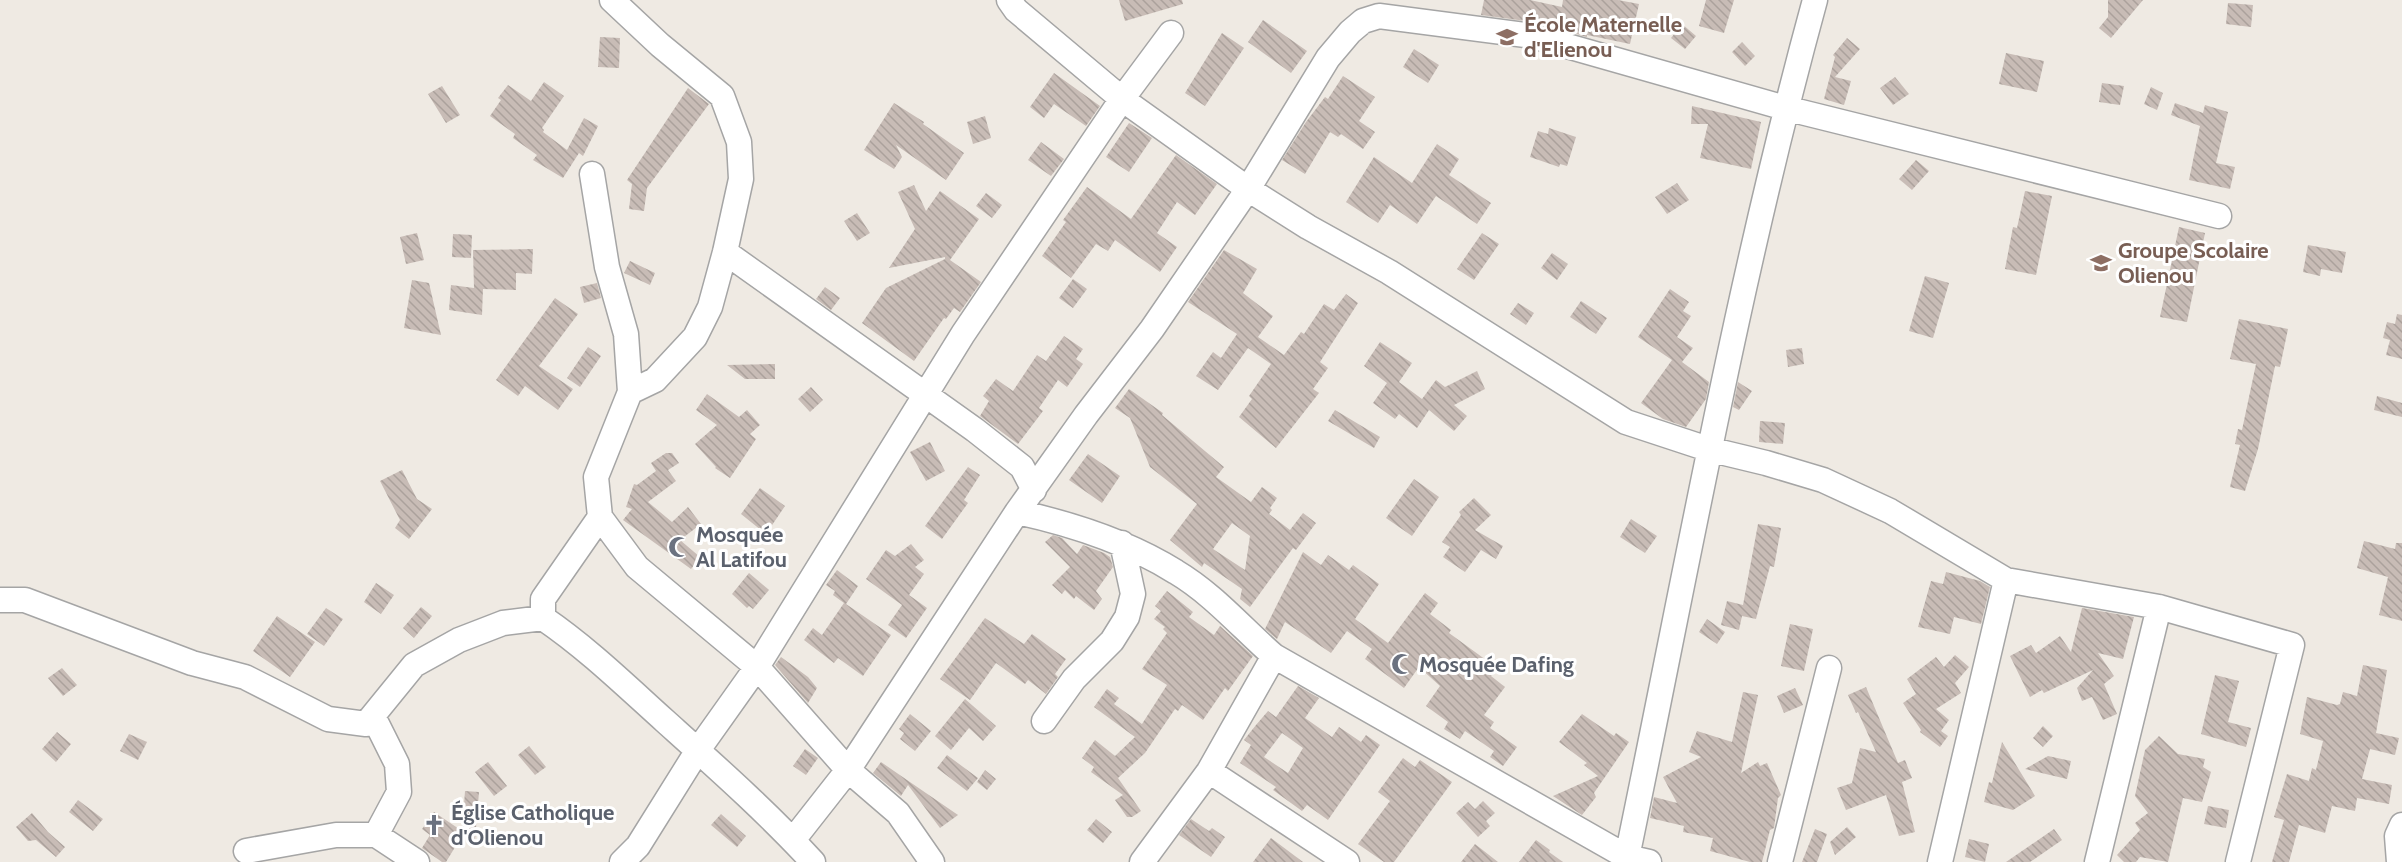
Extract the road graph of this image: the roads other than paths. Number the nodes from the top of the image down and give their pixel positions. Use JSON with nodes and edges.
{"nodes":[{"id":1,"x":612,"y":0,"type":"edge"},
{"id":2,"x":1009,"y":0,"type":"edge"},
{"id":3,"x":1815,"y":0,"type":"edge"},
{"id":4,"x":1171,"y":33,"type":"dead end"},
{"id":5,"x":1122,"y":99,"type":"junction"},
{"id":6,"x":1785,"y":108,"type":"junction"},
{"id":7,"x":592,"y":174,"type":"dead end"},
{"id":8,"x":1248,"y":189,"type":"junction"},
{"id":9,"x":2219,"y":216,"type":"dead end"},
{"id":10,"x":725,"y":252,"type":"junction"},
{"id":11,"x":630,"y":392,"type":"junction"},
{"id":12,"x":924,"y":395,"type":"junction"},
{"id":13,"x":1708,"y":449,"type":"junction"},
{"id":14,"x":1034,"y":490,"type":"junction"},
{"id":15,"x":1017,"y":512,"type":"junction"},
{"id":16,"x":600,"y":517,"type":"junction"},
{"id":17,"x":1122,"y":543,"type":"junction"},
{"id":18,"x":2006,"y":580,"type":"junction"},
{"id":19,"x":0,"y":600,"type":"edge"},
{"id":20,"x":2159,"y":607,"type":"junction"},
{"id":21,"x":543,"y":618,"type":"junction"},
{"id":22,"x":1274,"y":656,"type":"junction"},
{"id":23,"x":757,"y":667,"type":"junction"},
{"id":24,"x":1829,"y":668,"type":"dead end"},
{"id":25,"x":373,"y":716,"type":"junction"},
{"id":26,"x":1044,"y":721,"type":"dead end"},
{"id":27,"x":698,"y":750,"type":"junction"},
{"id":28,"x":848,"y":770,"type":"junction"},
{"id":29,"x":1209,"y":771,"type":"junction"},
{"id":30,"x":2402,"y":825,"type":"edge"},
{"id":31,"x":376,"y":835,"type":"junction"},
{"id":32,"x":793,"y":840,"type":"junction"},
{"id":33,"x":246,"y":851,"type":"dead end"},
{"id":34,"x":1634,"y":860,"type":"edge"},
{"id":35,"x":417,"y":862,"type":"edge"},
{"id":36,"x":622,"y":862,"type":"edge"},
{"id":37,"x":813,"y":862,"type":"edge"},
{"id":38,"x":933,"y":862,"type":"edge"},
{"id":39,"x":1142,"y":862,"type":"edge"},
{"id":40,"x":1347,"y":862,"type":"edge"},
{"id":41,"x":1780,"y":862,"type":"edge"},
{"id":42,"x":1940,"y":862,"type":"edge"},
{"id":43,"x":2097,"y":862,"type":"edge"},
{"id":44,"x":2238,"y":862,"type":"edge"},
{"id":45,"x":2399,"y":862,"type":"edge"}],
"edges":[{"from":1,"to":10,"type":"street"},
{"from":2,"to":5,"type":"street"},
{"from":3,"to":6,"type":"street"},
{"from":4,"to":5,"type":"street"},
{"from":5,"to":8,"type":"street"},
{"from":5,"to":12,"type":"street"},
{"from":6,"to":8,"type":"street"},
{"from":6,"to":9,"type":"street"},
{"from":6,"to":13,"type":"street"},
{"from":7,"to":11,"type":"street"},
{"from":8,"to":13,"type":"street"},
{"from":8,"to":14,"type":"street"},
{"from":10,"to":11,"type":"street"},
{"from":10,"to":12,"type":"street"},
{"from":11,"to":16,"type":"street"},
{"from":12,"to":14,"type":"street"},
{"from":12,"to":23,"type":"street"},
{"from":13,"to":18,"type":"street"},
{"from":13,"to":34,"type":"street"},
{"from":14,"to":15,"type":"street"},
{"from":15,"to":17,"type":"street"},
{"from":15,"to":28,"type":"street"},
{"from":16,"to":21,"type":"street"},
{"from":16,"to":23,"type":"street"},
{"from":17,"to":22,"type":"street"},
{"from":17,"to":26,"type":"street"},
{"from":18,"to":20,"type":"street"},
{"from":18,"to":42,"type":"street"},
{"from":19,"to":25,"type":"street"},
{"from":20,"to":43,"type":"street"},
{"from":20,"to":44,"type":"street"},
{"from":21,"to":25,"type":"street"},
{"from":21,"to":27,"type":"street"},
{"from":22,"to":29,"type":"street"},
{"from":22,"to":34,"type":"street"},
{"from":23,"to":27,"type":"street"},
{"from":23,"to":28,"type":"street"},
{"from":24,"to":41,"type":"street"},
{"from":25,"to":31,"type":"street"},
{"from":27,"to":32,"type":"street"},
{"from":27,"to":36,"type":"street"},
{"from":28,"to":32,"type":"street"},
{"from":28,"to":38,"type":"street"},
{"from":29,"to":39,"type":"street"},
{"from":29,"to":40,"type":"street"},
{"from":30,"to":45,"type":"street"},
{"from":31,"to":33,"type":"street"},
{"from":31,"to":35,"type":"street"},
{"from":32,"to":37,"type":"street"}]}
